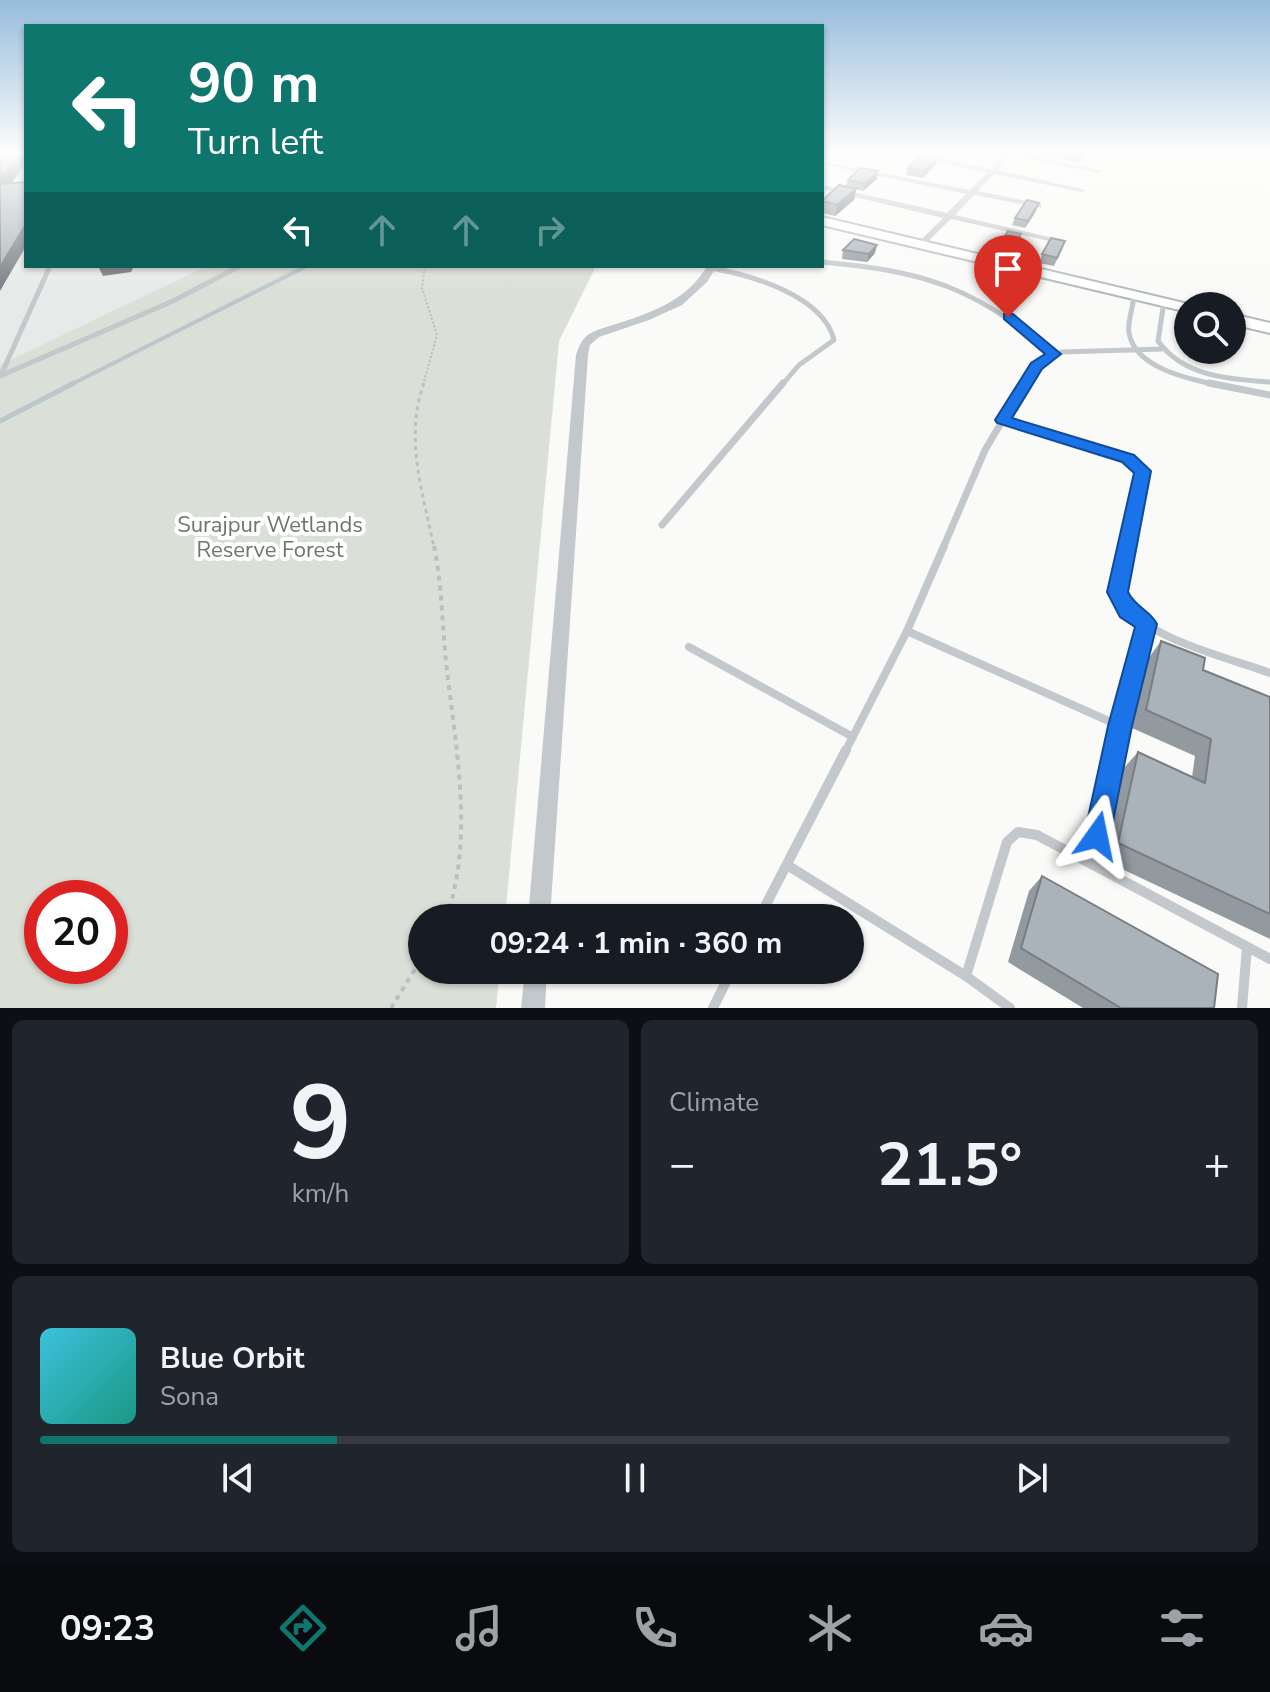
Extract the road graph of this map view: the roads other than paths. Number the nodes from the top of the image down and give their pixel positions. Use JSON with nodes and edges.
{"nodes":[{"id":1,"x":879,"y":200,"type":"edge"},
{"id":2,"x":965,"y":200,"type":"edge"},
{"id":3,"x":1010,"y":200,"type":"edge"},
{"id":4,"x":1038,"y":206,"type":"edge"},
{"id":5,"x":948,"y":216,"type":"junction"},
{"id":6,"x":824,"y":221,"type":"edge"},
{"id":7,"x":1046,"y":239,"type":"edge"},
{"id":8,"x":921,"y":245,"type":"junction"},
{"id":9,"x":824,"y":262,"type":"edge"},
{"id":10,"x":49,"y":268,"type":"edge"},
{"id":11,"x":236,"y":268,"type":"edge"},
{"id":12,"x":712,"y":268,"type":"edge"},
{"id":13,"x":717,"y":268,"type":"edge"},
{"id":14,"x":1134,"y":296,"type":"junction"},
{"id":15,"x":1164,"y":302,"type":"junction"},
{"id":16,"x":1174,"y":304,"type":"edge"},
{"id":17,"x":1246,"y":322,"type":"edge"},
{"id":18,"x":1270,"y":328,"type":"edge"},
{"id":19,"x":1137,"y":349,"type":"junction"},
{"id":20,"x":1162,"y":349,"type":"junction"},
{"id":21,"x":1054,"y":354,"type":"junction"},
{"id":22,"x":1,"y":376,"type":"edge"},
{"id":23,"x":1270,"y":382,"type":"edge"},
{"id":24,"x":1270,"y":395,"type":"edge"},
{"id":25,"x":1003,"y":420,"type":"junction"},
{"id":26,"x":662,"y":525,"type":"dead end"},
{"id":27,"x":1146,"y":624,"type":"junction"},
{"id":28,"x":907,"y":631,"type":"junction"},
{"id":29,"x":689,"y":647,"type":"dead end"},
{"id":30,"x":1270,"y":673,"type":"edge"},
{"id":31,"x":1120,"y":726,"type":"junction"},
{"id":32,"x":853,"y":737,"type":"junction"},
{"id":33,"x":1091,"y":864,"type":"junction"},
{"id":34,"x":787,"y":865,"type":"junction"},
{"id":35,"x":540,"y":904,"type":"edge"},
{"id":36,"x":766,"y":904,"type":"edge"},
{"id":37,"x":1247,"y":947,"type":"junction"},
{"id":38,"x":1270,"y":959,"type":"edge"},
{"id":39,"x":966,"y":976,"type":"junction"},
{"id":40,"x":535,"y":984,"type":"edge"},
{"id":41,"x":725,"y":984,"type":"edge"},
{"id":42,"x":533,"y":1008,"type":"edge"},
{"id":43,"x":713,"y":1008,"type":"edge"},
{"id":44,"x":1010,"y":1008,"type":"edge"},
{"id":45,"x":1242,"y":1008,"type":"edge"}],
"edges":[{"from":1,"to":5,"type":"street"},
{"from":2,"to":5,"type":"street"},
{"from":3,"to":4,"type":"street"},
{"from":5,"to":7,"type":"street"},
{"from":5,"to":8,"type":"street"},
{"from":6,"to":8,"type":"main road"},
{"from":8,"to":14,"type":"main road"},
{"from":9,"to":21,"type":"lane"},
{"from":10,"to":22,"type":"lane"},
{"from":11,"to":22,"type":"lane"},
{"from":12,"to":35,"type":"street"},
{"from":13,"to":26,"type":"lane"},
{"from":14,"to":15,"type":"main road"},
{"from":14,"to":19,"type":"lane"},
{"from":15,"to":16,"type":"main road"},
{"from":15,"to":20,"type":"lane"},
{"from":17,"to":18,"type":"main road"},
{"from":19,"to":20,"type":"lane"},
{"from":19,"to":21,"type":"lane"},
{"from":19,"to":24,"type":"lane"},
{"from":20,"to":23,"type":"lane"},
{"from":21,"to":25,"type":"lane"},
{"from":25,"to":27,"type":"lane"},
{"from":25,"to":28,"type":"lane"},
{"from":27,"to":30,"type":"lane"},
{"from":27,"to":31,"type":"lane"},
{"from":28,"to":31,"type":"lane"},
{"from":28,"to":32,"type":"lane"},
{"from":29,"to":32,"type":"lane"},
{"from":31,"to":33,"type":"lane"},
{"from":32,"to":34,"type":"lane"},
{"from":33,"to":37,"type":"lane"},
{"from":33,"to":39,"type":"lane"},
{"from":34,"to":36,"type":"lane"},
{"from":34,"to":39,"type":"lane"},
{"from":37,"to":38,"type":"lane"},
{"from":37,"to":45,"type":"lane"},
{"from":39,"to":44,"type":"lane"},
{"from":40,"to":42,"type":"street"},
{"from":41,"to":43,"type":"lane"}]}
